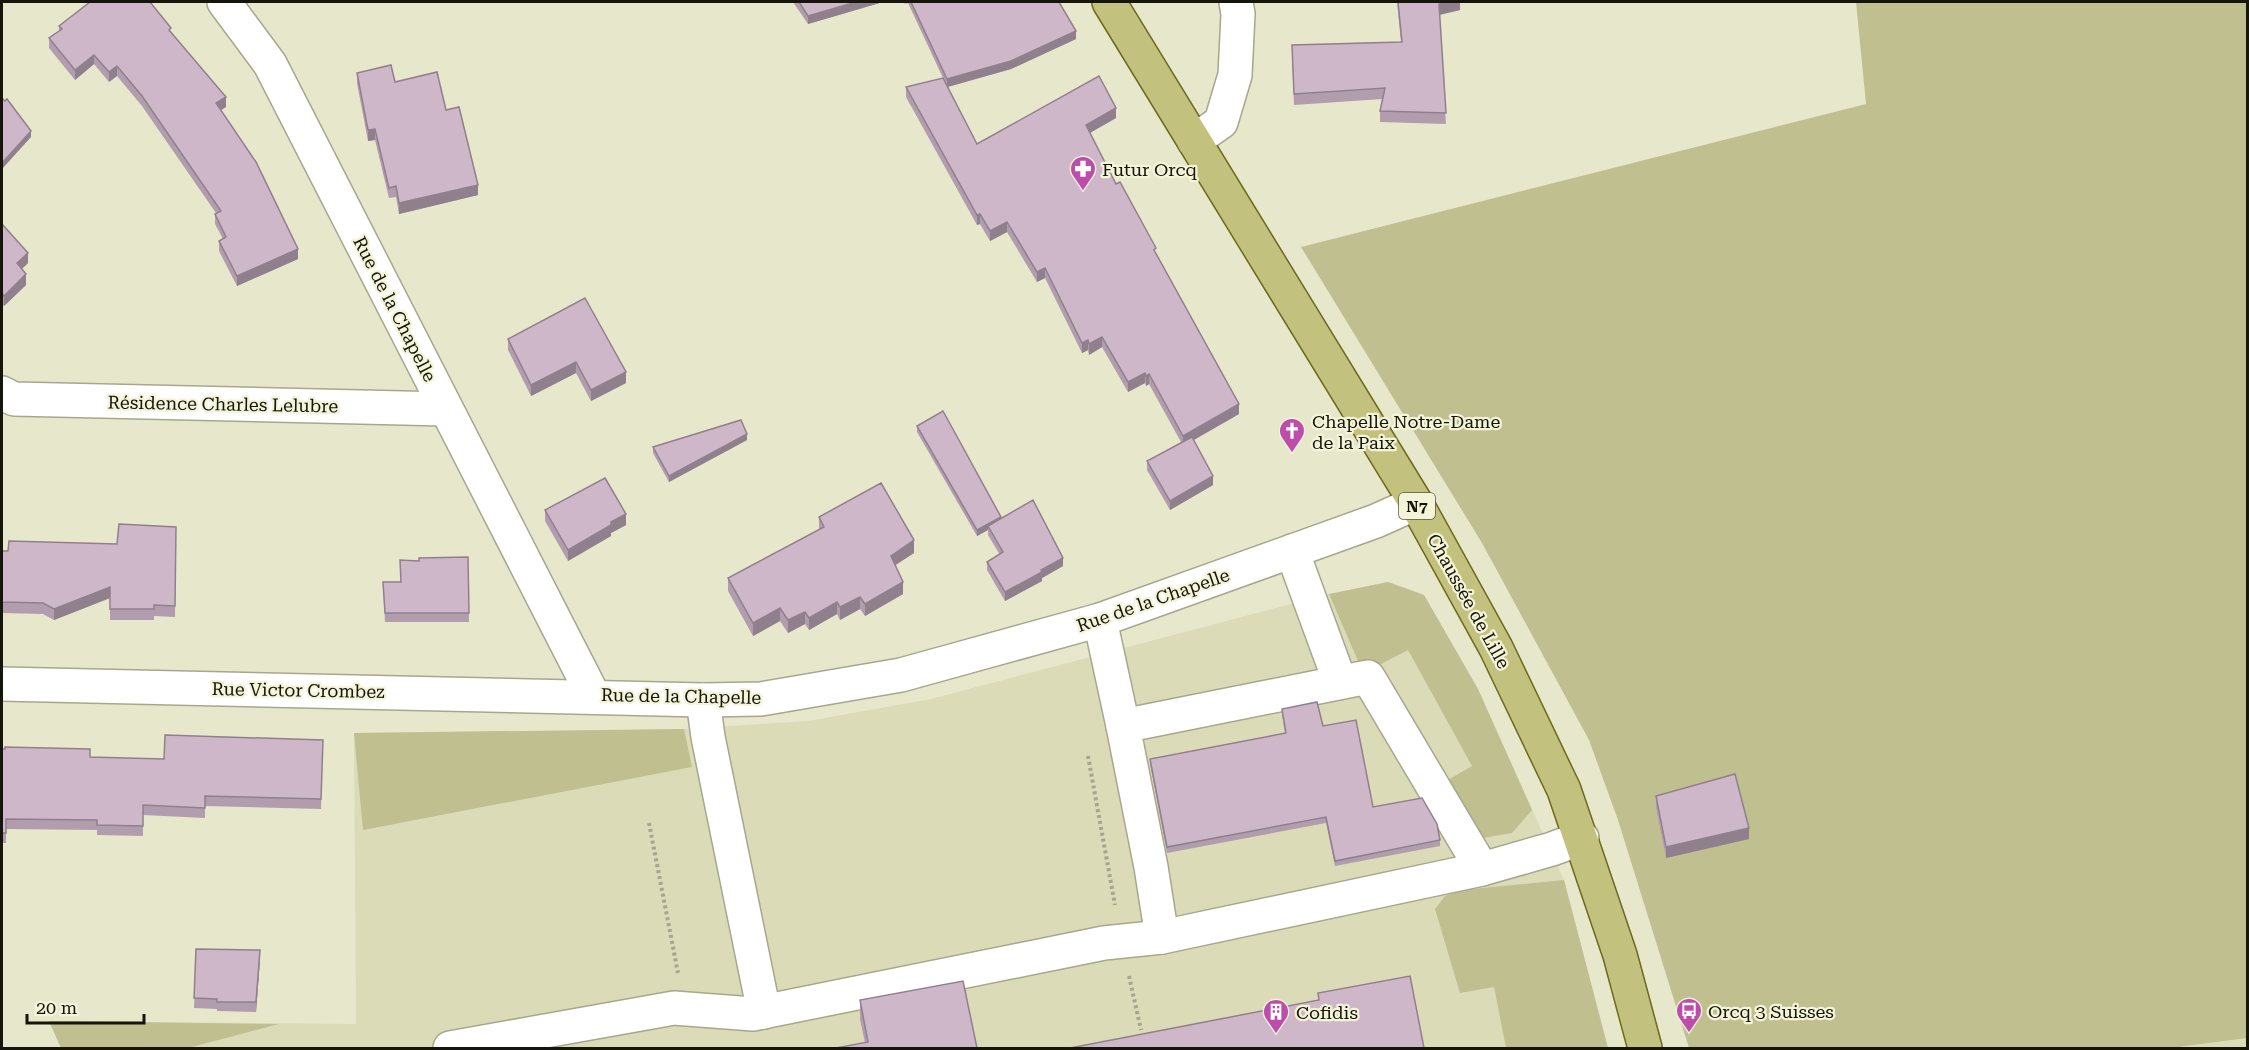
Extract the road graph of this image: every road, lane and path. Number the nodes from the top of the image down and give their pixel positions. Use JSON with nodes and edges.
{"nodes":[{"id":1,"x":224,"y":2,"type":"edge"},
{"id":2,"x":1109,"y":2,"type":"edge"},
{"id":3,"x":1236,"y":2,"type":"edge"},
{"id":4,"x":1194,"y":141,"type":"junction"},
{"id":5,"x":2,"y":393,"type":"edge"},
{"id":6,"x":446,"y":409,"type":"junction"},
{"id":7,"x":1416,"y":503,"type":"junction"},
{"id":8,"x":1292,"y":550,"type":"junction"},
{"id":9,"x":1100,"y":620,"type":"junction"},
{"id":10,"x":1340,"y":682,"type":"junction"},
{"id":11,"x":2,"y":684,"type":"edge"},
{"id":12,"x":594,"y":697,"type":"junction"},
{"id":13,"x":703,"y":700,"type":"junction"},
{"id":14,"x":1123,"y":726,"type":"junction"},
{"id":15,"x":1086,"y":745,"type":"dead end"},
{"id":16,"x":649,"y":823,"type":"dead end"},
{"id":17,"x":1582,"y":838,"type":"junction"},
{"id":18,"x":1482,"y":869,"type":"junction"},
{"id":19,"x":1116,"y":909,"type":"dead end"},
{"id":20,"x":1162,"y":937,"type":"junction"},
{"id":21,"x":1129,"y":975,"type":"dead end"},
{"id":22,"x":679,"y":977,"type":"dead end"},
{"id":23,"x":764,"y":1011,"type":"junction"},
{"id":24,"x":1141,"y":1030,"type":"dead end"},
{"id":25,"x":450,"y":1048,"type":"edge"},
{"id":26,"x":1645,"y":1048,"type":"edge"}],
"edges":[{"from":1,"to":6,"type":"street","name":"Rue de la Chapelle"},
{"from":2,"to":4,"type":"main road","name":"Chaussée de Lille","number":"N7"},
{"from":3,"to":4,"type":"street"},
{"from":4,"to":7,"type":"main road","name":"Chaussée de Lille","number":"N7"},
{"from":5,"to":6,"type":"street","name":"Résidence Charles Lelubre"},
{"from":6,"to":12,"type":"street","name":"Rue de la Chapelle"},
{"from":7,"to":8,"type":"street","name":"Rue de la Chapelle"},
{"from":7,"to":17,"type":"main road","name":"Chaussée de Lille","number":"N7"},
{"from":8,"to":9,"type":"street","name":"Rue de la Chapelle"},
{"from":8,"to":10,"type":"street"},
{"from":9,"to":13,"type":"street","name":"Rue de la Chapelle"},
{"from":9,"to":14,"type":"street"},
{"from":10,"to":14,"type":"street"},
{"from":10,"to":18,"type":"street"},
{"from":11,"to":12,"type":"street","name":"Rue Victor Crombez"},
{"from":12,"to":13,"type":"street","name":"Rue de la Chapelle"},
{"from":13,"to":23,"type":"street"},
{"from":14,"to":20,"type":"street"},
{"from":15,"to":19,"type":"path"},
{"from":16,"to":22,"type":"path"},
{"from":17,"to":18,"type":"street"},
{"from":17,"to":26,"type":"main road","name":"Chaussée de Lille","number":"N7"},
{"from":18,"to":20,"type":"street"},
{"from":20,"to":23,"type":"street"},
{"from":21,"to":24,"type":"path"},
{"from":23,"to":25,"type":"street"}]}
